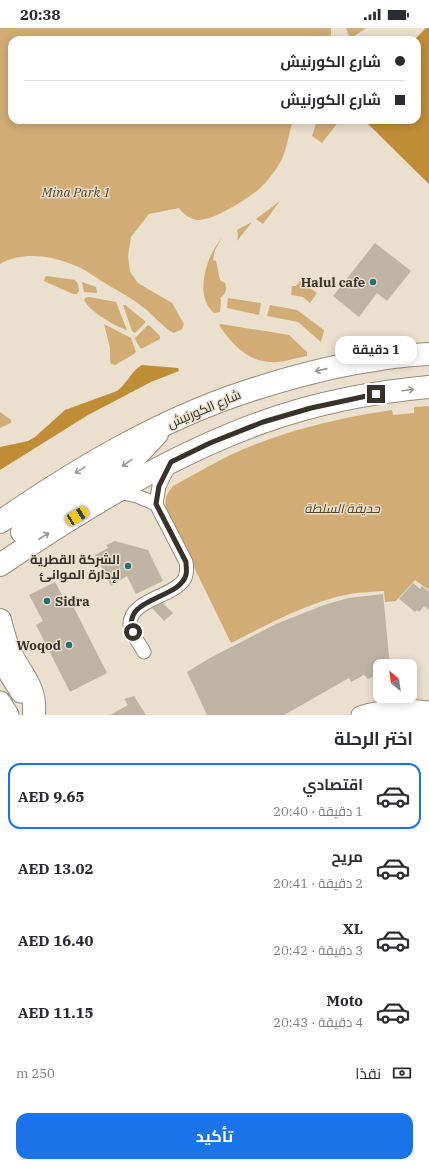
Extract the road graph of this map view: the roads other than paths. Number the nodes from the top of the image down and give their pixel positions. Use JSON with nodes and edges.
{"nodes":[{"id":1,"x":429,"y":354,"type":"edge"},
{"id":2,"x":429,"y":387,"type":"edge"},
{"id":3,"x":164,"y":425,"type":"junction"},
{"id":4,"x":171,"y":462,"type":"junction"},
{"id":5,"x":118,"y":492,"type":"junction"},
{"id":6,"x":27,"y":503,"type":"junction"},
{"id":7,"x":156,"y":504,"type":"junction"},
{"id":8,"x":0,"y":510,"type":"edge"},
{"id":9,"x":0,"y":522,"type":"edge"},
{"id":10,"x":0,"y":547,"type":"edge"},
{"id":11,"x":0,"y":565,"type":"edge"},
{"id":12,"x":0,"y":620,"type":"edge"},
{"id":13,"x":144,"y":652,"type":"dead end"},
{"id":14,"x":0,"y":658,"type":"edge"},
{"id":15,"x":0,"y":702,"type":"edge"},
{"id":16,"x":420,"y":711,"type":"edge"},
{"id":17,"x":35,"y":713,"type":"edge"},
{"id":18,"x":8,"y":715,"type":"edge"},
{"id":19,"x":360,"y":715,"type":"edge"}],
"edges":[{"from":1,"to":3,"type":"highway","name":"شارع الكورنيش","one_way":true},
{"from":4,"to":2,"type":"highway","one_way":true},
{"from":3,"to":6,"type":"highway","name":"شارع الكورنيش","one_way":true},
{"from":3,"to":10,"type":"highway","one_way":true},
{"from":4,"to":5,"type":"highway"},
{"from":4,"to":7,"type":"street"},
{"from":5,"to":7,"type":"street"},
{"from":11,"to":5,"type":"highway","one_way":true},
{"from":6,"to":8,"type":"highway"},
{"from":6,"to":9,"type":"highway","name":"شارع الكورنيش"},
{"from":7,"to":13,"type":"street"},
{"from":12,"to":17,"type":"highway"},
{"from":14,"to":17,"type":"main road"},
{"from":15,"to":18,"type":"main road"},
{"from":16,"to":19,"type":"street"}]}
